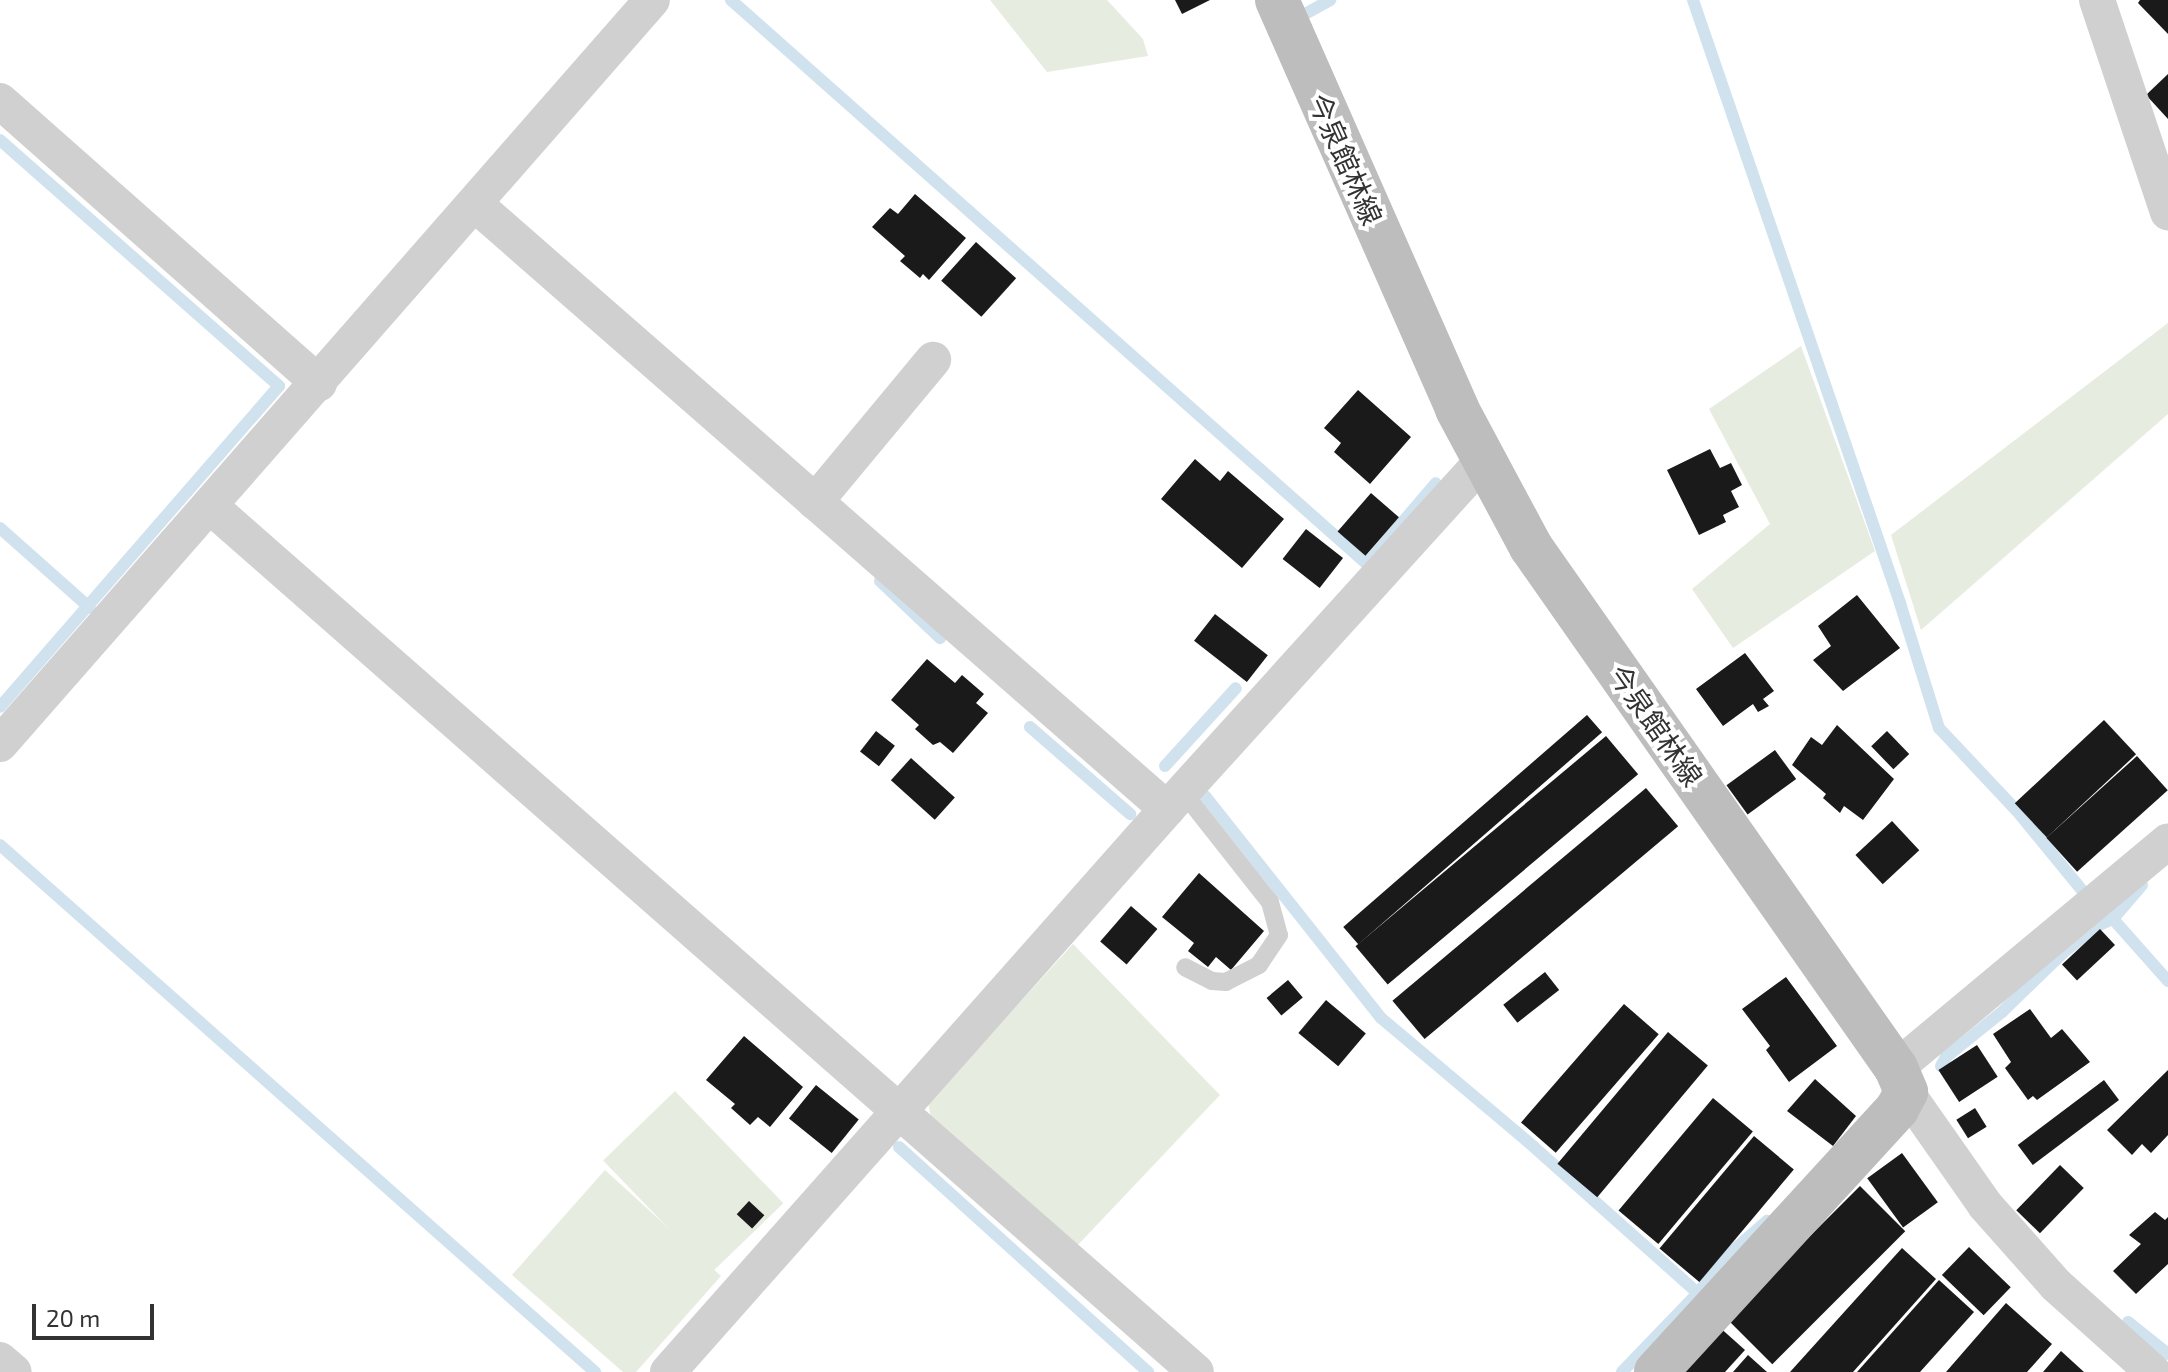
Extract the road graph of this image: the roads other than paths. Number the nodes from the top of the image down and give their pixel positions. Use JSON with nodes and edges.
{"nodes":[{"id":1,"x":652,"y":0,"type":"edge"},
{"id":2,"x":1277,"y":0,"type":"edge"},
{"id":3,"x":2097,"y":0,"type":"edge"},
{"id":4,"x":0,"y":101,"type":"edge"},
{"id":5,"x":476,"y":205,"type":"junction"},
{"id":6,"x":2168,"y":212,"type":"edge"},
{"id":7,"x":933,"y":360,"type":"dead end"},
{"id":8,"x":319,"y":383,"type":"junction"},
{"id":9,"x":1482,"y":462,"type":"junction"},
{"id":10,"x":815,"y":502,"type":"junction"},
{"id":11,"x":210,"y":506,"type":"junction"},
{"id":12,"x":0,"y":744,"type":"edge"},
{"id":13,"x":1175,"y":800,"type":"junction"},
{"id":14,"x":2168,"y":841,"type":"edge"},
{"id":15,"x":1185,"y":967,"type":"dead end"},
{"id":16,"x":1901,"y":1080,"type":"junction"},
{"id":17,"x":901,"y":1110,"type":"junction"},
{"id":18,"x":0,"y":1360,"type":"edge"},
{"id":19,"x":14,"y":1372,"type":"edge"},
{"id":20,"x":668,"y":1372,"type":"edge"},
{"id":21,"x":1196,"y":1372,"type":"edge"},
{"id":22,"x":1656,"y":1372,"type":"edge"},
{"id":23,"x":2153,"y":1372,"type":"edge"}],
"edges":[{"from":1,"to":5,"type":"street"},
{"from":2,"to":9,"type":"main road","name":"今泉館林線"},
{"from":3,"to":6,"type":"street"},
{"from":4,"to":8,"type":"street"},
{"from":5,"to":8,"type":"street"},
{"from":5,"to":10,"type":"street"},
{"from":7,"to":10,"type":"street"},
{"from":8,"to":11,"type":"street"},
{"from":9,"to":13,"type":"street"},
{"from":9,"to":16,"type":"main road","name":"今泉館林線"},
{"from":10,"to":13,"type":"street"},
{"from":11,"to":12,"type":"street"},
{"from":11,"to":17,"type":"street"},
{"from":13,"to":15,"type":"lane"},
{"from":13,"to":17,"type":"street"},
{"from":14,"to":16,"type":"street"},
{"from":16,"to":22,"type":"main road"},
{"from":16,"to":23,"type":"street"},
{"from":17,"to":20,"type":"street"},
{"from":17,"to":21,"type":"street"},
{"from":18,"to":19,"type":"street"}]}
